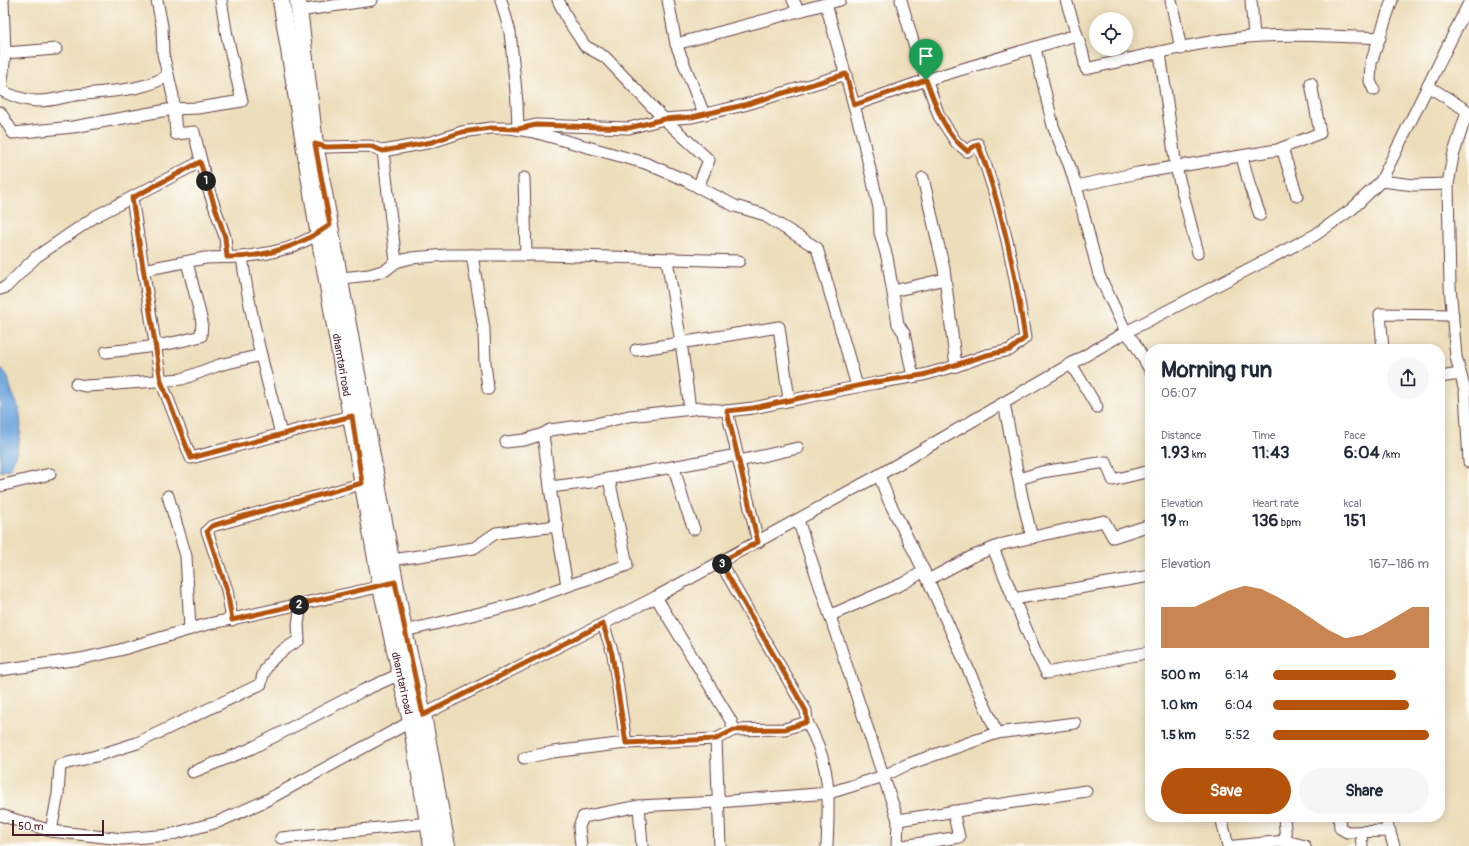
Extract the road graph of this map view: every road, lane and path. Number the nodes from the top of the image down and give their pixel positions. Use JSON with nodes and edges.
{"nodes":[{"id":1,"x":3,"y":0,"type":"edge"},
{"id":2,"x":156,"y":0,"type":"edge"},
{"id":3,"x":221,"y":0,"type":"edge"},
{"id":4,"x":281,"y":0,"type":"edge"},
{"id":5,"x":372,"y":0,"type":"edge"},
{"id":6,"x":501,"y":0,"type":"edge"},
{"id":7,"x":558,"y":0,"type":"edge"},
{"id":8,"x":668,"y":0,"type":"edge"},
{"id":9,"x":793,"y":0,"type":"edge"},
{"id":10,"x":840,"y":0,"type":"edge"},
{"id":11,"x":901,"y":0,"type":"edge"},
{"id":12,"x":1066,"y":0,"type":"edge"},
{"id":13,"x":1171,"y":0,"type":"edge"},
{"id":14,"x":1250,"y":0,"type":"edge"},
{"id":15,"x":1392,"y":0,"type":"edge"},
{"id":16,"x":1469,"y":3,"type":"edge"},
{"id":17,"x":826,"y":4,"type":"junction"},
{"id":18,"x":298,"y":6,"type":"edge"},
{"id":19,"x":799,"y":12,"type":"junction"},
{"id":20,"x":1076,"y":34,"type":"junction"},
{"id":21,"x":1254,"y":36,"type":"junction"},
{"id":22,"x":1380,"y":38,"type":"junction"},
{"id":23,"x":676,"y":44,"type":"junction"},
{"id":24,"x":1035,"y":48,"type":"junction"},
{"id":25,"x":56,"y":49,"type":"dead end"},
{"id":26,"x":1181,"y":49,"type":"junction"},
{"id":27,"x":5,"y":53,"type":"junction"},
{"id":28,"x":1160,"y":53,"type":"junction"},
{"id":29,"x":846,"y":74,"type":"junction"},
{"id":30,"x":168,"y":75,"type":"junction"},
{"id":31,"x":926,"y":80,"type":"junction"},
{"id":32,"x":1311,"y":83,"type":"dead end"},
{"id":33,"x":1428,"y":86,"type":"junction"},
{"id":34,"x":1374,"y":90,"type":"dead end"},
{"id":35,"x":854,"y":105,"type":"junction"},
{"id":36,"x":173,"y":109,"type":"junction"},
{"id":37,"x":0,"y":112,"type":"edge"},
{"id":38,"x":704,"y":114,"type":"junction"},
{"id":39,"x":664,"y":119,"type":"junction"},
{"id":40,"x":518,"y":129,"type":"junction"},
{"id":41,"x":315,"y":144,"type":"junction"},
{"id":42,"x":1282,"y":148,"type":"junction"},
{"id":43,"x":383,"y":151,"type":"junction"},
{"id":44,"x":1242,"y":157,"type":"junction"},
{"id":45,"x":200,"y":162,"type":"junction"},
{"id":46,"x":1176,"y":167,"type":"junction"},
{"id":47,"x":524,"y":178,"type":"dead end"},
{"id":48,"x":923,"y":178,"type":"dead end"},
{"id":49,"x":1381,"y":181,"type":"junction"},
{"id":50,"x":1448,"y":184,"type":"junction"},
{"id":51,"x":1076,"y":186,"type":"junction"},
{"id":52,"x":698,"y":187,"type":"junction"},
{"id":53,"x":1297,"y":196,"type":"dead end"},
{"id":54,"x":132,"y":198,"type":"junction"},
{"id":55,"x":1260,"y":216,"type":"dead end"},
{"id":56,"x":325,"y":229,"type":"junction"},
{"id":57,"x":1198,"y":253,"type":"dead end"},
{"id":58,"x":472,"y":255,"type":"junction"},
{"id":59,"x":526,"y":255,"type":"junction"},
{"id":60,"x":227,"y":257,"type":"junction"},
{"id":61,"x":242,"y":257,"type":"junction"},
{"id":62,"x":667,"y":260,"type":"junction"},
{"id":63,"x":738,"y":261,"type":"dead end"},
{"id":64,"x":187,"y":262,"type":"junction"},
{"id":65,"x":396,"y":262,"type":"junction"},
{"id":66,"x":143,"y":270,"type":"junction"},
{"id":67,"x":334,"y":279,"type":"junction"},
{"id":68,"x":945,"y":280,"type":"junction"},
{"id":69,"x":0,"y":288,"type":"edge"},
{"id":70,"x":893,"y":291,"type":"junction"},
{"id":71,"x":1453,"y":315,"type":"junction"},
{"id":72,"x":1126,"y":332,"type":"junction"},
{"id":73,"x":681,"y":342,"type":"junction"},
{"id":74,"x":1383,"y":344,"type":"edge"},
{"id":75,"x":156,"y":346,"type":"junction"},
{"id":76,"x":636,"y":350,"type":"dead end"},
{"id":77,"x":106,"y":352,"type":"dead end"},
{"id":78,"x":261,"y":355,"type":"junction"},
{"id":79,"x":1145,"y":361,"type":"edge"},
{"id":80,"x":1071,"y":364,"type":"junction"},
{"id":81,"x":956,"y":366,"type":"junction"},
{"id":82,"x":1460,"y":374,"type":"junction"},
{"id":83,"x":1445,"y":376,"type":"edge"},
{"id":84,"x":913,"y":377,"type":"junction"},
{"id":85,"x":161,"y":381,"type":"junction"},
{"id":86,"x":76,"y":384,"type":"dead end"},
{"id":87,"x":857,"y":386,"type":"junction"},
{"id":88,"x":488,"y":389,"type":"dead end"},
{"id":89,"x":789,"y":400,"type":"junction"},
{"id":90,"x":1004,"y":403,"type":"junction"},
{"id":91,"x":1097,"y":407,"type":"dead end"},
{"id":92,"x":690,"y":409,"type":"junction"},
{"id":93,"x":727,"y":411,"type":"junction"},
{"id":94,"x":358,"y":414,"type":"junction"},
{"id":95,"x":281,"y":434,"type":"junction"},
{"id":96,"x":543,"y":434,"type":"junction"},
{"id":97,"x":506,"y":442,"type":"dead end"},
{"id":98,"x":798,"y":448,"type":"dead end"},
{"id":99,"x":738,"y":458,"type":"junction"},
{"id":100,"x":1469,"y":462,"type":"edge"},
{"id":101,"x":674,"y":467,"type":"junction"},
{"id":102,"x":1145,"y":472,"type":"edge"},
{"id":103,"x":50,"y":474,"type":"dead end"},
{"id":104,"x":879,"y":475,"type":"junction"},
{"id":105,"x":608,"y":479,"type":"junction"},
{"id":106,"x":1019,"y":479,"type":"junction"},
{"id":107,"x":369,"y":481,"type":"junction"},
{"id":108,"x":0,"y":486,"type":"edge"},
{"id":109,"x":550,"y":487,"type":"junction"},
{"id":110,"x":168,"y":496,"type":"dead end"},
{"id":111,"x":798,"y":520,"type":"junction"},
{"id":112,"x":558,"y":526,"type":"junction"},
{"id":113,"x":1145,"y":527,"type":"edge"},
{"id":114,"x":694,"y":529,"type":"dead end"},
{"id":115,"x":1032,"y":538,"type":"junction"},
{"id":116,"x":758,"y":542,"type":"junction"},
{"id":117,"x":993,"y":548,"type":"junction"},
{"id":118,"x":391,"y":560,"type":"junction"},
{"id":119,"x":720,"y":562,"type":"junction"},
{"id":120,"x":926,"y":576,"type":"junction"},
{"id":121,"x":1145,"y":577,"type":"edge"},
{"id":122,"x":388,"y":584,"type":"junction"},
{"id":123,"x":568,"y":585,"type":"junction"},
{"id":124,"x":656,"y":597,"type":"junction"},
{"id":125,"x":1014,"y":600,"type":"junction"},
{"id":126,"x":301,"y":605,"type":"junction"},
{"id":127,"x":831,"y":615,"type":"junction"},
{"id":128,"x":232,"y":620,"type":"junction"},
{"id":129,"x":603,"y":624,"type":"junction"},
{"id":130,"x":190,"y":629,"type":"junction"},
{"id":131,"x":404,"y":631,"type":"junction"},
{"id":132,"x":1145,"y":653,"type":"edge"},
{"id":133,"x":0,"y":670,"type":"edge"},
{"id":134,"x":400,"y":674,"type":"junction"},
{"id":135,"x":417,"y":718,"type":"junction"},
{"id":136,"x":807,"y":722,"type":"junction"},
{"id":137,"x":1075,"y":723,"type":"dead end"},
{"id":138,"x":734,"y":730,"type":"junction"},
{"id":139,"x":997,"y":733,"type":"junction"},
{"id":140,"x":716,"y":739,"type":"junction"},
{"id":141,"x":626,"y":743,"type":"junction"},
{"id":142,"x":524,"y":758,"type":"dead end"},
{"id":143,"x":193,"y":772,"type":"dead end"},
{"id":144,"x":884,"y":776,"type":"junction"},
{"id":145,"x":1086,"y":791,"type":"dead end"},
{"id":146,"x":829,"y":792,"type":"junction"},
{"id":147,"x":718,"y":802,"type":"junction"},
{"id":148,"x":639,"y":806,"type":"junction"},
{"id":149,"x":954,"y":811,"type":"junction"},
{"id":150,"x":0,"y":814,"type":"edge"},
{"id":151,"x":898,"y":820,"type":"junction"},
{"id":152,"x":1222,"y":822,"type":"edge"},
{"id":153,"x":1284,"y":822,"type":"edge"},
{"id":154,"x":1339,"y":822,"type":"edge"},
{"id":155,"x":1387,"y":822,"type":"edge"},
{"id":156,"x":428,"y":823,"type":"junction"},
{"id":157,"x":51,"y":831,"type":"junction"},
{"id":158,"x":1390,"y":831,"type":"junction"},
{"id":159,"x":1362,"y":832,"type":"junction"},
{"id":160,"x":281,"y":838,"type":"dead end"},
{"id":161,"x":1286,"y":841,"type":"junction"},
{"id":162,"x":432,"y":846,"type":"edge"},
{"id":163,"x":447,"y":846,"type":"edge"},
{"id":164,"x":581,"y":846,"type":"edge"},
{"id":165,"x":642,"y":846,"type":"edge"},
{"id":166,"x":720,"y":846,"type":"edge"},
{"id":167,"x":827,"y":846,"type":"edge"},
{"id":168,"x":897,"y":846,"type":"edge"},
{"id":169,"x":903,"y":846,"type":"edge"},
{"id":170,"x":1228,"y":846,"type":"edge"},
{"id":171,"x":1235,"y":846,"type":"edge"},
{"id":172,"x":1305,"y":846,"type":"edge"},
{"id":173,"x":1362,"y":846,"type":"edge"},
{"id":174,"x":1394,"y":846,"type":"edge"}],
"edges":[{"from":1,"to":27,"type":"street"},
{"from":2,"to":30,"type":"street"},
{"from":3,"to":36,"type":"street"},
{"from":4,"to":56,"type":"main road"},
{"from":5,"to":18,"type":"street"},
{"from":6,"to":40,"type":"street"},
{"from":7,"to":39,"type":"street"},
{"from":8,"to":23,"type":"street"},
{"from":9,"to":19,"type":"street"},
{"from":10,"to":17,"type":"street"},
{"from":11,"to":31,"type":"street"},
{"from":12,"to":20,"type":"street"},
{"from":13,"to":26,"type":"street"},
{"from":14,"to":21,"type":"street"},
{"from":15,"to":22,"type":"street"},
{"from":16,"to":33,"type":"street"},
{"from":17,"to":19,"type":"street"},
{"from":17,"to":29,"type":"street"},
{"from":18,"to":41,"type":"main road"},
{"from":19,"to":23,"type":"street"},
{"from":20,"to":24,"type":"street"},
{"from":20,"to":28,"type":"street"},
{"from":21,"to":22,"type":"street"},
{"from":21,"to":26,"type":"street"},
{"from":22,"to":34,"type":"street"},
{"from":23,"to":38,"type":"street"},
{"from":24,"to":31,"type":"street"},
{"from":24,"to":51,"type":"street"},
{"from":25,"to":27,"type":"street"},
{"from":26,"to":28,"type":"street"},
{"from":27,"to":30,"type":"street"},
{"from":28,"to":46,"type":"street"},
{"from":29,"to":35,"type":"street"},
{"from":29,"to":38,"type":"street"},
{"from":30,"to":36,"type":"street"},
{"from":31,"to":35,"type":"street"},
{"from":31,"to":81,"type":"street"},
{"from":32,"to":42,"type":"street"},
{"from":33,"to":49,"type":"street"},
{"from":33,"to":50,"type":"street"},
{"from":35,"to":70,"type":"street"},
{"from":36,"to":37,"type":"street"},
{"from":36,"to":45,"type":"street"},
{"from":38,"to":39,"type":"street"},
{"from":39,"to":40,"type":"street"},
{"from":39,"to":52,"type":"street"},
{"from":40,"to":43,"type":"street"},
{"from":40,"to":52,"type":"street"},
{"from":41,"to":43,"type":"street"},
{"from":41,"to":56,"type":"main road"},
{"from":42,"to":44,"type":"street"},
{"from":42,"to":53,"type":"street"},
{"from":43,"to":65,"type":"street"},
{"from":44,"to":46,"type":"street"},
{"from":44,"to":55,"type":"street"},
{"from":45,"to":54,"type":"street"},
{"from":45,"to":60,"type":"street"},
{"from":46,"to":51,"type":"street"},
{"from":46,"to":57,"type":"street"},
{"from":47,"to":59,"type":"street"},
{"from":48,"to":68,"type":"street"},
{"from":49,"to":50,"type":"street"},
{"from":49,"to":72,"type":"street"},
{"from":50,"to":71,"type":"street"},
{"from":51,"to":72,"type":"street"},
{"from":52,"to":87,"type":"street"},
{"from":54,"to":66,"type":"street"},
{"from":54,"to":69,"type":"street"},
{"from":56,"to":61,"type":"street"},
{"from":56,"to":67,"type":"main road"},
{"from":58,"to":59,"type":"street"},
{"from":58,"to":65,"type":"street"},
{"from":58,"to":88,"type":"street"},
{"from":59,"to":62,"type":"street"},
{"from":60,"to":61,"type":"street"},
{"from":60,"to":64,"type":"street"},
{"from":61,"to":78,"type":"street"},
{"from":62,"to":63,"type":"street"},
{"from":62,"to":73,"type":"street"},
{"from":64,"to":66,"type":"street"},
{"from":64,"to":75,"type":"street"},
{"from":65,"to":67,"type":"street"},
{"from":66,"to":75,"type":"street"},
{"from":67,"to":94,"type":"main road"},
{"from":68,"to":70,"type":"street"},
{"from":68,"to":81,"type":"street"},
{"from":70,"to":84,"type":"street"},
{"from":71,"to":74,"type":"street"},
{"from":71,"to":82,"type":"street"},
{"from":72,"to":79,"type":"street"},
{"from":72,"to":80,"type":"street"},
{"from":73,"to":76,"type":"street"},
{"from":73,"to":89,"type":"street"},
{"from":73,"to":92,"type":"street"},
{"from":75,"to":77,"type":"street"},
{"from":75,"to":85,"type":"street"},
{"from":78,"to":85,"type":"street"},
{"from":78,"to":95,"type":"street"},
{"from":80,"to":90,"type":"street"},
{"from":80,"to":91,"type":"street"},
{"from":81,"to":84,"type":"street"},
{"from":82,"to":83,"type":"street"},
{"from":82,"to":100,"type":"street"},
{"from":84,"to":87,"type":"street"},
{"from":85,"to":86,"type":"street"},
{"from":85,"to":95,"type":"street"},
{"from":87,"to":89,"type":"street"},
{"from":89,"to":93,"type":"street"},
{"from":90,"to":104,"type":"street"},
{"from":90,"to":106,"type":"street"},
{"from":92,"to":93,"type":"street"},
{"from":92,"to":96,"type":"street"},
{"from":93,"to":99,"type":"street"},
{"from":94,"to":95,"type":"street"},
{"from":94,"to":107,"type":"main road"},
{"from":96,"to":97,"type":"street"},
{"from":96,"to":109,"type":"street"},
{"from":98,"to":99,"type":"street"},
{"from":99,"to":101,"type":"street"},
{"from":99,"to":116,"type":"street"},
{"from":101,"to":105,"type":"street"},
{"from":101,"to":114,"type":"street"},
{"from":102,"to":106,"type":"street"},
{"from":103,"to":108,"type":"street"},
{"from":104,"to":111,"type":"street"},
{"from":104,"to":120,"type":"street"},
{"from":105,"to":109,"type":"street"},
{"from":105,"to":123,"type":"street"},
{"from":106,"to":115,"type":"street"},
{"from":107,"to":118,"type":"main road"},
{"from":107,"to":122,"type":"main road","name":"dhamtari road"},
{"from":107,"to":128,"type":"street"},
{"from":109,"to":112,"type":"street"},
{"from":110,"to":130,"type":"street"},
{"from":111,"to":116,"type":"street"},
{"from":111,"to":127,"type":"street"},
{"from":112,"to":118,"type":"street"},
{"from":112,"to":123,"type":"street"},
{"from":113,"to":115,"type":"street"},
{"from":115,"to":117,"type":"street"},
{"from":116,"to":119,"type":"street"},
{"from":117,"to":120,"type":"street"},
{"from":117,"to":125,"type":"street"},
{"from":118,"to":122,"type":"main road"},
{"from":119,"to":124,"type":"street"},
{"from":119,"to":136,"type":"street"},
{"from":120,"to":127,"type":"street"},
{"from":120,"to":139,"type":"street"},
{"from":121,"to":125,"type":"street"},
{"from":122,"to":126,"type":"street"},
{"from":122,"to":131,"type":"main road"},
{"from":122,"to":134,"type":"main road","name":"dhamtari road"},
{"from":123,"to":131,"type":"street"},
{"from":124,"to":129,"type":"street"},
{"from":124,"to":138,"type":"street"},
{"from":125,"to":132,"type":"street"},
{"from":126,"to":128,"type":"street"},
{"from":126,"to":157,"type":"street"},
{"from":127,"to":144,"type":"street"},
{"from":128,"to":130,"type":"street"},
{"from":129,"to":135,"type":"street"},
{"from":129,"to":141,"type":"street"},
{"from":130,"to":133,"type":"street"},
{"from":131,"to":135,"type":"main road"},
{"from":134,"to":135,"type":"main road","name":"dhamtari road"},
{"from":134,"to":143,"type":"street"},
{"from":135,"to":156,"type":"main road","name":"dhamtari road"},
{"from":135,"to":157,"type":"street"},
{"from":135,"to":163,"type":"main road"},
{"from":136,"to":138,"type":"street"},
{"from":136,"to":146,"type":"street"},
{"from":137,"to":139,"type":"street"},
{"from":138,"to":140,"type":"street"},
{"from":139,"to":144,"type":"street"},
{"from":140,"to":141,"type":"street"},
{"from":140,"to":147,"type":"street"},
{"from":141,"to":142,"type":"street"},
{"from":144,"to":146,"type":"street"},
{"from":144,"to":151,"type":"street"},
{"from":145,"to":149,"type":"street"},
{"from":146,"to":147,"type":"street"},
{"from":146,"to":167,"type":"street"},
{"from":147,"to":148,"type":"street"},
{"from":147,"to":166,"type":"street"},
{"from":148,"to":164,"type":"street"},
{"from":148,"to":165,"type":"street"},
{"from":149,"to":151,"type":"street"},
{"from":149,"to":169,"type":"street"},
{"from":150,"to":157,"type":"street"},
{"from":151,"to":168,"type":"street"},
{"from":152,"to":170,"type":"street"},
{"from":153,"to":161,"type":"street"},
{"from":154,"to":159,"type":"street"},
{"from":155,"to":158,"type":"street"},
{"from":156,"to":160,"type":"street"},
{"from":156,"to":162,"type":"main road","name":"dhamtari road"},
{"from":158,"to":159,"type":"street"},
{"from":158,"to":174,"type":"street"},
{"from":159,"to":173,"type":"street"},
{"from":161,"to":171,"type":"street"},
{"from":161,"to":172,"type":"street"}]}
